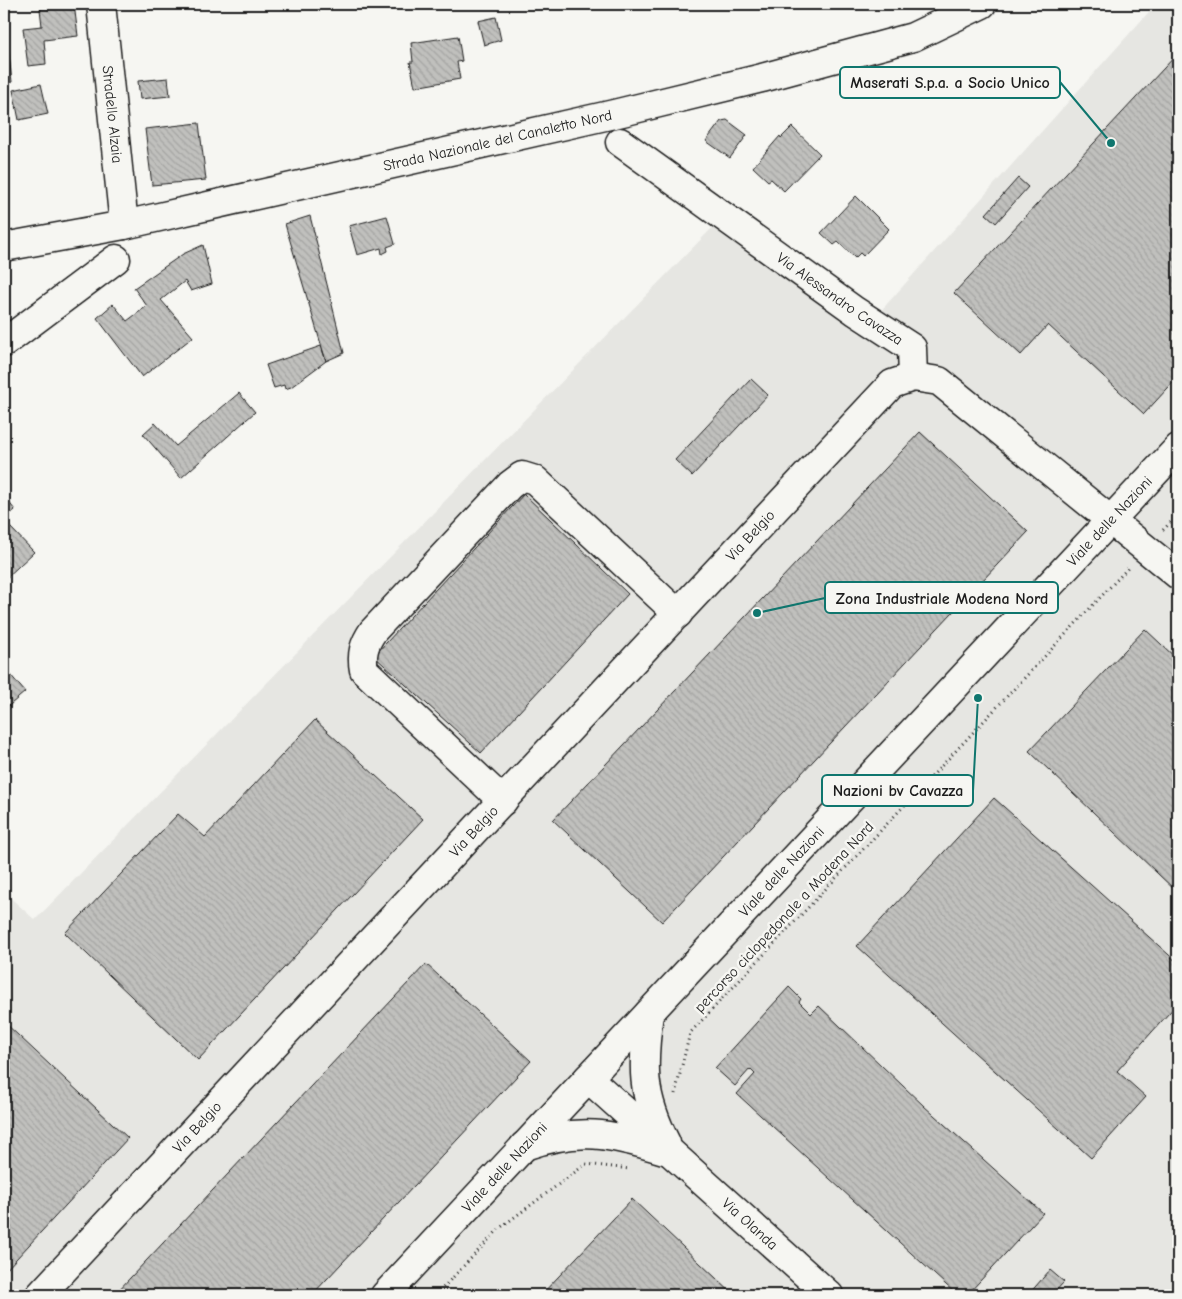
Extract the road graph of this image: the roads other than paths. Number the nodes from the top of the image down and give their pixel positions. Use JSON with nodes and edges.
{"nodes":[{"id":1,"x":101,"y":4,"type":"edge"},
{"id":2,"x":982,"y":4,"type":"edge"},
{"id":3,"x":620,"y":142,"type":"dead end"},
{"id":4,"x":124,"y":225,"type":"junction"},
{"id":5,"x":4,"y":247,"type":"edge"},
{"id":6,"x":116,"y":259,"type":"dead end"},
{"id":7,"x":4,"y":343,"type":"edge"},
{"id":8,"x":913,"y":377,"type":"junction"},
{"id":9,"x":1178,"y":448,"type":"edge"},
{"id":10,"x":1111,"y":520,"type":"junction"},
{"id":11,"x":1178,"y":575,"type":"edge"},
{"id":12,"x":678,"y":614,"type":"junction"},
{"id":13,"x":503,"y":801,"type":"junction"},
{"id":14,"x":649,"y":1013,"type":"junction"},
{"id":15,"x":588,"y":1078,"type":"junction"},
{"id":16,"x":524,"y":1146,"type":"junction"},
{"id":17,"x":670,"y":1152,"type":"junction"},
{"id":18,"x":40,"y":1295,"type":"edge"},
{"id":19,"x":385,"y":1295,"type":"edge"},
{"id":20,"x":829,"y":1295,"type":"edge"}],
"edges":[{"from":1,"to":4,"type":"street","name":"Stradello Alzaia"},
{"from":2,"to":4,"type":"street","name":"Strada Nazionale del Canaletto Nord"},
{"from":3,"to":8,"type":"street","name":"Via Alessandro Cavazza"},
{"from":4,"to":5,"type":"street","name":"Strada Nazionale del Canaletto Nord"},
{"from":6,"to":7,"type":"street"},
{"from":8,"to":10,"type":"street"},
{"from":8,"to":12,"type":"street","name":"Via Belgio"},
{"from":9,"to":10,"type":"street","name":"Viale delle Nazioni"},
{"from":10,"to":11,"type":"street"},
{"from":10,"to":14,"type":"street","name":"Viale delle Nazioni"},
{"from":12,"to":13,"type":"street","name":"Via Belgio"},
{"from":12,"to":13,"type":"street"},
{"from":13,"to":18,"type":"street","name":"Via Belgio"},
{"from":14,"to":15,"type":"street","name":"Viale delle Nazioni"},
{"from":14,"to":17,"type":"street","name":"Via Olanda"},
{"from":15,"to":16,"type":"street","name":"Viale delle Nazioni"},
{"from":15,"to":17,"type":"street","name":"Via Olanda"},
{"from":16,"to":17,"type":"street","name":"Via Olanda"},
{"from":16,"to":19,"type":"street","name":"Viale delle Nazioni"},
{"from":17,"to":20,"type":"street","name":"Via Olanda"}]}
